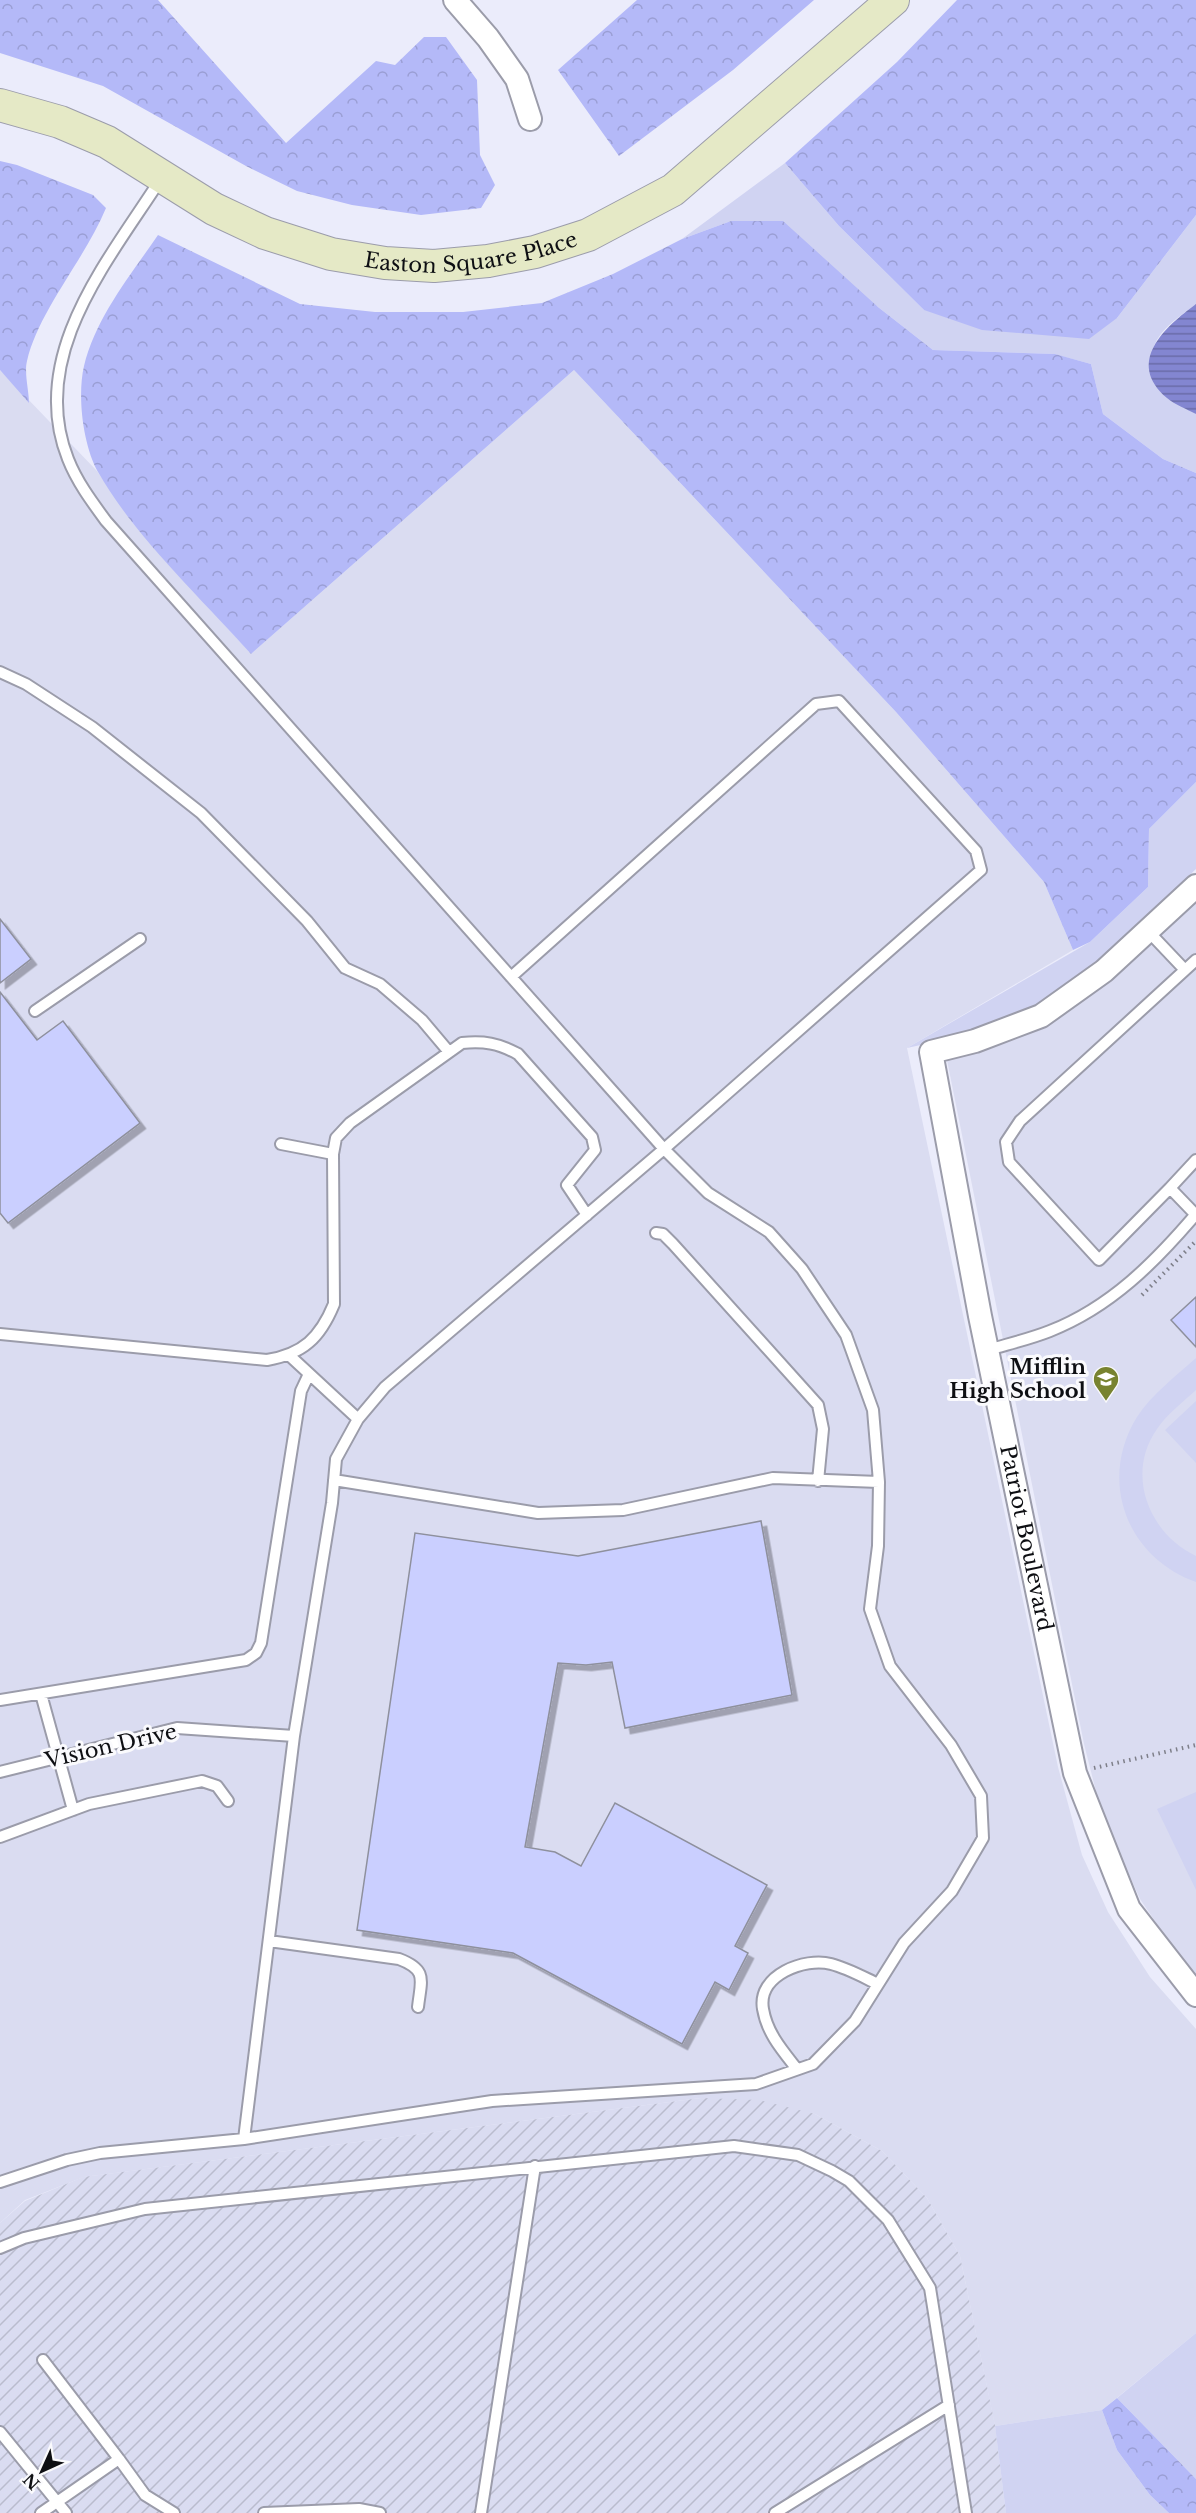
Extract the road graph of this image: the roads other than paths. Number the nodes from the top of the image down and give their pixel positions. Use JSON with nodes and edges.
{"nodes":[{"id":1,"x":454,"y":0,"type":"edge"},
{"id":2,"x":893,"y":0,"type":"edge"},
{"id":3,"x":0,"y":105,"type":"edge"},
{"id":4,"x":530,"y":119,"type":"dead end"},
{"id":5,"x":162,"y":177,"type":"junction"},
{"id":6,"x":0,"y":672,"type":"edge"},
{"id":7,"x":1196,"y":886,"type":"edge"},
{"id":8,"x":1148,"y":931,"type":"junction"},
{"id":9,"x":140,"y":939,"type":"dead end"},
{"id":10,"x":1196,"y":960,"type":"edge"},
{"id":11,"x":1185,"y":970,"type":"junction"},
{"id":12,"x":511,"y":977,"type":"junction"},
{"id":13,"x":35,"y":1011,"type":"dead end"},
{"id":14,"x":449,"y":1052,"type":"junction"},
{"id":15,"x":281,"y":1144,"type":"dead end"},
{"id":16,"x":664,"y":1149,"type":"junction"},
{"id":17,"x":333,"y":1154,"type":"junction"},
{"id":18,"x":1196,"y":1160,"type":"edge"},
{"id":19,"x":1170,"y":1188,"type":"junction"},
{"id":20,"x":1196,"y":1214,"type":"edge"},
{"id":21,"x":587,"y":1215,"type":"junction"},
{"id":22,"x":656,"y":1233,"type":"dead end"},
{"id":23,"x":0,"y":1334,"type":"edge"},
{"id":24,"x":988,"y":1350,"type":"junction"},
{"id":25,"x":290,"y":1356,"type":"junction"},
{"id":26,"x":309,"y":1374,"type":"junction"},
{"id":27,"x":358,"y":1419,"type":"junction"},
{"id":28,"x":334,"y":1480,"type":"junction"},
{"id":29,"x":818,"y":1481,"type":"junction"},
{"id":30,"x":879,"y":1482,"type":"junction"},
{"id":31,"x":41,"y":1694,"type":"junction"},
{"id":32,"x":0,"y":1700,"type":"edge"},
{"id":33,"x":294,"y":1736,"type":"junction"},
{"id":34,"x":58,"y":1759,"type":"junction"},
{"id":35,"x":0,"y":1772,"type":"edge"},
{"id":36,"x":228,"y":1801,"type":"dead end"},
{"id":37,"x":73,"y":1810,"type":"junction"},
{"id":38,"x":0,"y":1837,"type":"edge"},
{"id":39,"x":269,"y":1941,"type":"junction"},
{"id":40,"x":878,"y":1984,"type":"junction"},
{"id":41,"x":1196,"y":1995,"type":"edge"},
{"id":42,"x":418,"y":2007,"type":"dead end"},
{"id":43,"x":797,"y":2069,"type":"junction"},
{"id":44,"x":244,"y":2139,"type":"junction"},
{"id":45,"x":535,"y":2166,"type":"junction"},
{"id":46,"x":0,"y":2182,"type":"edge"},
{"id":47,"x":0,"y":2248,"type":"edge"},
{"id":48,"x":43,"y":2360,"type":"dead end"},
{"id":49,"x":949,"y":2405,"type":"junction"},
{"id":50,"x":0,"y":2432,"type":"edge"},
{"id":51,"x":119,"y":2459,"type":"junction"},
{"id":52,"x":57,"y":2500,"type":"junction"},
{"id":53,"x":41,"y":2513,"type":"edge"},
{"id":54,"x":66,"y":2513,"type":"edge"},
{"id":55,"x":174,"y":2513,"type":"edge"},
{"id":56,"x":264,"y":2513,"type":"edge"},
{"id":57,"x":380,"y":2513,"type":"edge"},
{"id":58,"x":481,"y":2513,"type":"edge"},
{"id":59,"x":775,"y":2513,"type":"edge"},
{"id":60,"x":966,"y":2513,"type":"edge"}],
"edges":[{"from":1,"to":4,"type":"street"},
{"from":2,"to":5,"type":"street","name":"Easton Square Place"},
{"from":3,"to":5,"type":"street","name":"Easton Square Place"},
{"from":5,"to":12,"type":"lane"},
{"from":6,"to":14,"type":"lane"},
{"from":7,"to":8,"type":"street"},
{"from":8,"to":11,"type":"lane"},
{"from":8,"to":24,"type":"street","name":"Patriot Boulevard"},
{"from":9,"to":13,"type":"lane"},
{"from":10,"to":11,"type":"lane"},
{"from":11,"to":19,"type":"lane"},
{"from":12,"to":16,"type":"lane"},
{"from":12,"to":16,"type":"lane"},
{"from":14,"to":17,"type":"lane"},
{"from":14,"to":21,"type":"lane"},
{"from":15,"to":17,"type":"lane"},
{"from":16,"to":21,"type":"lane"},
{"from":16,"to":30,"type":"lane"},
{"from":17,"to":25,"type":"lane"},
{"from":18,"to":19,"type":"lane"},
{"from":19,"to":20,"type":"lane"},
{"from":20,"to":24,"type":"lane"},
{"from":21,"to":27,"type":"lane"},
{"from":22,"to":29,"type":"lane"},
{"from":23,"to":25,"type":"lane"},
{"from":24,"to":41,"type":"street","name":"Patriot Boulevard"},
{"from":25,"to":26,"type":"lane"},
{"from":26,"to":27,"type":"lane"},
{"from":26,"to":31,"type":"lane"},
{"from":27,"to":28,"type":"lane"},
{"from":28,"to":29,"type":"lane"},
{"from":28,"to":33,"type":"lane"},
{"from":29,"to":30,"type":"lane"},
{"from":30,"to":40,"type":"lane"},
{"from":31,"to":32,"type":"lane"},
{"from":31,"to":34,"type":"lane"},
{"from":33,"to":34,"type":"lane","name":"Vision Drive"},
{"from":33,"to":39,"type":"lane"},
{"from":34,"to":35,"type":"lane","name":"Vision Drive"},
{"from":34,"to":37,"type":"lane"},
{"from":36,"to":37,"type":"lane"},
{"from":37,"to":38,"type":"lane"},
{"from":39,"to":42,"type":"lane"},
{"from":39,"to":44,"type":"lane"},
{"from":40,"to":43,"type":"lane"},
{"from":40,"to":43,"type":"lane"},
{"from":43,"to":44,"type":"lane"},
{"from":44,"to":46,"type":"lane"},
{"from":45,"to":47,"type":"lane"},
{"from":45,"to":49,"type":"lane"},
{"from":45,"to":58,"type":"lane"},
{"from":48,"to":51,"type":"lane"},
{"from":49,"to":59,"type":"lane"},
{"from":49,"to":60,"type":"lane"},
{"from":50,"to":52,"type":"lane"},
{"from":51,"to":52,"type":"lane"},
{"from":51,"to":55,"type":"lane"},
{"from":52,"to":53,"type":"lane"},
{"from":52,"to":54,"type":"lane"},
{"from":56,"to":57,"type":"lane"}]}
